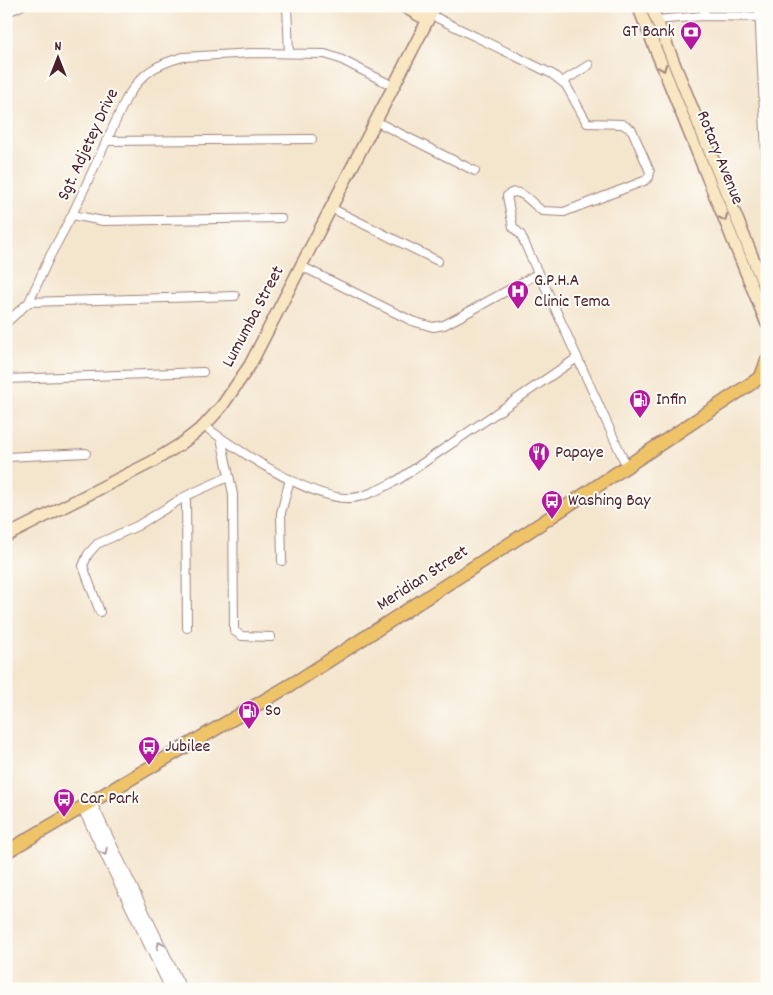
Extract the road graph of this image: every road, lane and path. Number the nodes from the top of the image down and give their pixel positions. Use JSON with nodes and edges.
{"nodes":[{"id":1,"x":21,"y":6,"type":"edge"},
{"id":2,"x":287,"y":6,"type":"edge"},
{"id":3,"x":403,"y":6,"type":"edge"},
{"id":4,"x":638,"y":6,"type":"edge"},
{"id":5,"x":651,"y":6,"type":"edge"},
{"id":6,"x":706,"y":6,"type":"edge"},
{"id":7,"x":759,"y":6,"type":"edge"},
{"id":8,"x":6,"y":13,"type":"edge"},
{"id":9,"x":432,"y":13,"type":"edge"},
{"id":10,"x":703,"y":16,"type":"junction"},
{"id":11,"x":763,"y":17,"type":"edge"},
{"id":12,"x":656,"y":20,"type":"junction"},
{"id":13,"x":289,"y":53,"type":"junction"},
{"id":14,"x":589,"y":65,"type":"dead end"},
{"id":15,"x":562,"y":82,"type":"junction"},
{"id":16,"x":393,"y":86,"type":"junction"},
{"id":17,"x":686,"y":92,"type":"junction"},
{"id":18,"x":675,"y":96,"type":"junction"},
{"id":19,"x":375,"y":121,"type":"junction"},
{"id":20,"x":312,"y":139,"type":"dead end"},
{"id":21,"x":106,"y":141,"type":"junction"},
{"id":22,"x":475,"y":172,"type":"dead end"},
{"id":23,"x":767,"y":174,"type":"edge"},
{"id":24,"x":331,"y":208,"type":"junction"},
{"id":25,"x":72,"y":215,"type":"junction"},
{"id":26,"x":281,"y":218,"type":"dead end"},
{"id":27,"x":438,"y":261,"type":"dead end"},
{"id":28,"x":301,"y":266,"type":"junction"},
{"id":29,"x":538,"y":273,"type":"junction"},
{"id":30,"x":767,"y":293,"type":"edge"},
{"id":31,"x":234,"y":296,"type":"dead end"},
{"id":32,"x":29,"y":302,"type":"junction"},
{"id":33,"x":6,"y":323,"type":"edge"},
{"id":34,"x":767,"y":324,"type":"edge"},
{"id":35,"x":577,"y":358,"type":"junction"},
{"id":36,"x":767,"y":360,"type":"edge"},
{"id":37,"x":203,"y":372,"type":"dead end"},
{"id":38,"x":764,"y":375,"type":"edge"},
{"id":39,"x":6,"y":379,"type":"edge"},
{"id":40,"x":204,"y":426,"type":"junction"},
{"id":41,"x":221,"y":438,"type":"junction"},
{"id":42,"x":86,"y":453,"type":"dead end"},
{"id":43,"x":6,"y":457,"type":"edge"},
{"id":44,"x":626,"y":466,"type":"junction"},
{"id":45,"x":228,"y":477,"type":"junction"},
{"id":46,"x":290,"y":479,"type":"junction"},
{"id":47,"x":186,"y":496,"type":"junction"},
{"id":48,"x":6,"y":536,"type":"edge"},
{"id":49,"x":282,"y":561,"type":"dead end"},
{"id":50,"x":100,"y":612,"type":"dead end"},
{"id":51,"x":187,"y":628,"type":"dead end"},
{"id":52,"x":271,"y":637,"type":"dead end"},
{"id":53,"x":87,"y":805,"type":"junction"},
{"id":54,"x":6,"y":852,"type":"edge"},
{"id":55,"x":171,"y":989,"type":"edge"},
{"id":56,"x":181,"y":989,"type":"edge"}],
"edges":[{"from":1,"to":8,"type":"street"},
{"from":2,"to":13,"type":"street"},
{"from":3,"to":9,"type":"main road"},
{"from":4,"to":18,"type":"main road","name":"Rotary Avenue","one_way":true},
{"from":5,"to":12,"type":"main road","name":"Rotary Avenue"},
{"from":6,"to":10,"type":"street"},
{"from":7,"to":11,"type":"street"},
{"from":9,"to":15,"type":"street"},
{"from":9,"to":16,"type":"main road","name":"Lumumba Street"},
{"from":10,"to":11,"type":"street"},
{"from":10,"to":12,"type":"street"},
{"from":11,"to":23,"type":"street"},
{"from":12,"to":17,"type":"main road","name":"Rotary Avenue"},
{"from":13,"to":16,"type":"street","name":"Sgt. Adjetey Drive"},
{"from":13,"to":21,"type":"street","name":"Sgt. Adjetey Drive"},
{"from":14,"to":15,"type":"street"},
{"from":15,"to":29,"type":"street"},
{"from":16,"to":19,"type":"main road","name":"Lumumba Street"},
{"from":17,"to":18,"type":"main road"},
{"from":17,"to":30,"type":"main road","name":"Rotary Avenue"},
{"from":18,"to":34,"type":"main road","name":"Rotary Avenue","one_way":true},
{"from":19,"to":22,"type":"street"},
{"from":19,"to":24,"type":"main road","name":"Lumumba Street"},
{"from":20,"to":21,"type":"street"},
{"from":21,"to":25,"type":"street","name":"Sgt. Adjetey Drive"},
{"from":24,"to":27,"type":"street"},
{"from":24,"to":28,"type":"main road","name":"Lumumba Street"},
{"from":25,"to":26,"type":"street"},
{"from":25,"to":32,"type":"street","name":"Sgt. Adjetey Drive"},
{"from":28,"to":29,"type":"street"},
{"from":28,"to":40,"type":"main road","name":"Lumumba Street"},
{"from":29,"to":35,"type":"street"},
{"from":31,"to":32,"type":"street"},
{"from":32,"to":33,"type":"street","name":"Sgt. Adjetey Drive"},
{"from":35,"to":44,"type":"street"},
{"from":35,"to":46,"type":"street"},
{"from":36,"to":38,"type":"main road"},
{"from":37,"to":39,"type":"street"},
{"from":38,"to":44,"type":"main road","name":"Meridian Street"},
{"from":40,"to":41,"type":"street"},
{"from":40,"to":48,"type":"main road","name":"Lumumba Street"},
{"from":41,"to":45,"type":"street"},
{"from":41,"to":46,"type":"street"},
{"from":42,"to":43,"type":"street"},
{"from":44,"to":53,"type":"main road","name":"Meridian Street"},
{"from":45,"to":47,"type":"street"},
{"from":45,"to":52,"type":"street"},
{"from":46,"to":49,"type":"street"},
{"from":47,"to":50,"type":"street"},
{"from":47,"to":51,"type":"street"},
{"from":53,"to":54,"type":"main road","name":"Meridian Street"},
{"from":53,"to":55,"type":"street","one_way":true},
{"from":56,"to":53,"type":"street","one_way":true}]}
